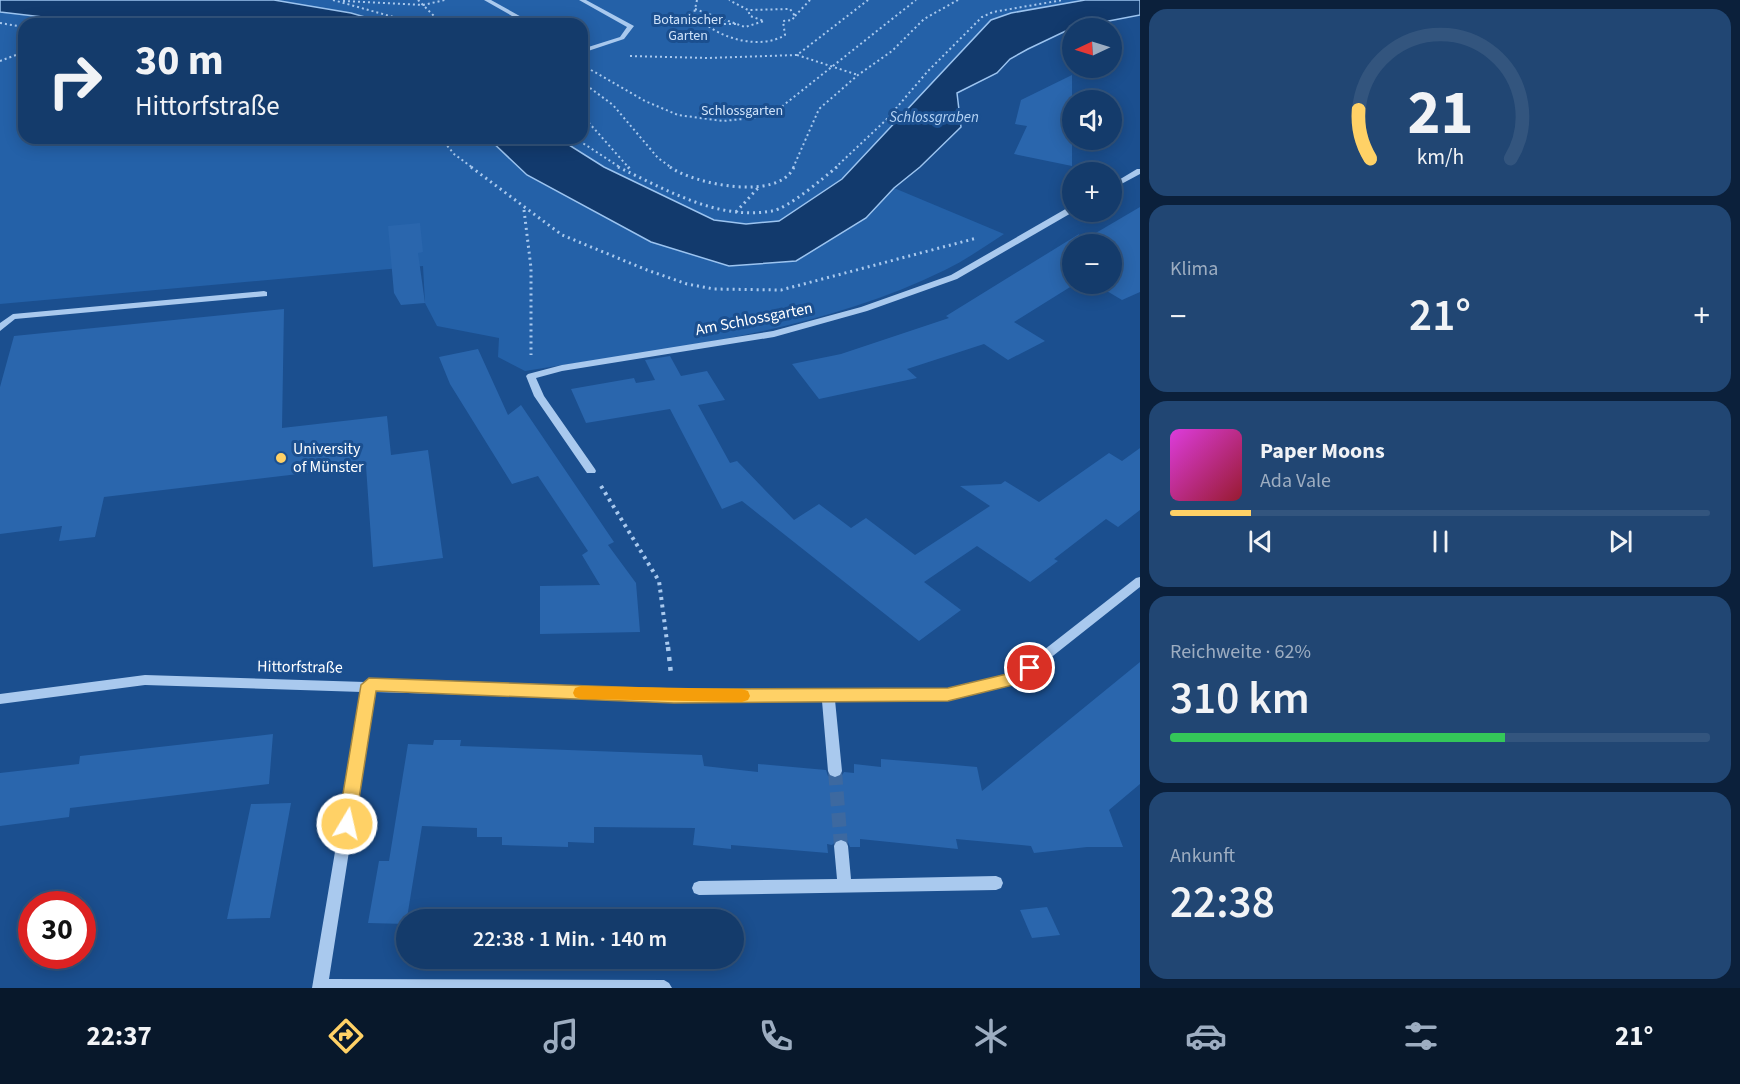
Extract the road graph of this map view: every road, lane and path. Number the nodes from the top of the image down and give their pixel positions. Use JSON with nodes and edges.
{"nodes":[{"id":1,"x":333,"y":0,"type":"edge"},
{"id":2,"x":418,"y":0,"type":"edge"},
{"id":3,"x":445,"y":0,"type":"edge"},
{"id":4,"x":487,"y":0,"type":"edge"},
{"id":5,"x":582,"y":0,"type":"edge"},
{"id":6,"x":697,"y":0,"type":"edge"},
{"id":7,"x":729,"y":0,"type":"edge"},
{"id":8,"x":810,"y":0,"type":"edge"},
{"id":9,"x":868,"y":0,"type":"edge"},
{"id":10,"x":916,"y":0,"type":"edge"},
{"id":11,"x":958,"y":0,"type":"edge"},
{"id":12,"x":1063,"y":0,"type":"edge"},
{"id":13,"x":343,"y":1,"type":"edge"},
{"id":14,"x":423,"y":5,"type":"junction"},
{"id":15,"x":695,"y":9,"type":"junction"},
{"id":16,"x":748,"y":10,"type":"junction"},
{"id":17,"x":774,"y":11,"type":"junction"},
{"id":18,"x":795,"y":16,"type":"junction"},
{"id":19,"x":398,"y":18,"type":"edge"},
{"id":20,"x":436,"y":18,"type":"edge"},
{"id":21,"x":520,"y":18,"type":"edge"},
{"id":22,"x":701,"y":20,"type":"junction"},
{"id":23,"x":783,"y":21,"type":"junction"},
{"id":24,"x":0,"y":23,"type":"edge"},
{"id":25,"x":740,"y":24,"type":"junction"},
{"id":26,"x":18,"y":26,"type":"edge"},
{"id":27,"x":588,"y":49,"type":"edge"},
{"id":28,"x":18,"y":54,"type":"edge"},
{"id":29,"x":796,"y":55,"type":"junction"},
{"id":30,"x":624,"y":56,"type":"dead end"},
{"id":31,"x":0,"y":61,"type":"edge"},
{"id":32,"x":832,"y":68,"type":"junction"},
{"id":33,"x":590,"y":69,"type":"dead end"},
{"id":34,"x":858,"y":75,"type":"junction"},
{"id":35,"x":588,"y":86,"type":"edge"},
{"id":36,"x":588,"y":122,"type":"edge"},
{"id":37,"x":446,"y":144,"type":"edge"},
{"id":38,"x":584,"y":144,"type":"edge"},
{"id":39,"x":632,"y":171,"type":"junction"},
{"id":40,"x":1140,"y":171,"type":"edge"},
{"id":41,"x":1122,"y":181,"type":"edge"},
{"id":42,"x":758,"y":187,"type":"junction"},
{"id":43,"x":524,"y":209,"type":"junction"},
{"id":44,"x":736,"y":212,"type":"junction"},
{"id":45,"x":1062,"y":215,"type":"edge"},
{"id":46,"x":982,"y":237,"type":"dead end"},
{"id":47,"x":264,"y":294,"type":"dead end"},
{"id":48,"x":0,"y":328,"type":"edge"},
{"id":49,"x":531,"y":376,"type":"junction"},
{"id":50,"x":591,"y":471,"type":"joint"},
{"id":51,"x":1140,"y":581,"type":"edge"},
{"id":52,"x":369,"y":685,"type":"junction"},
{"id":53,"x":828,"y":695,"type":"junction"},
{"id":54,"x":674,"y":696,"type":"junction"},
{"id":55,"x":0,"y":699,"type":"edge"},
{"id":56,"x":835,"y":771,"type":"tunnel mouth"},
{"id":57,"x":841,"y":846,"type":"tunnel mouth"},
{"id":58,"x":996,"y":883,"type":"dead end"},
{"id":59,"x":845,"y":886,"type":"junction"},
{"id":60,"x":699,"y":888,"type":"dead end"},
{"id":61,"x":320,"y":987,"type":"edge"},
{"id":62,"x":664,"y":988,"type":"edge"}],
"edges":[{"from":1,"to":13,"type":"path"},
{"from":2,"to":14,"type":"path"},
{"from":3,"to":14,"type":"path"},
{"from":4,"to":21,"type":"street"},
{"from":5,"to":27,"type":"street"},
{"from":6,"to":15,"type":"path"},
{"from":7,"to":16,"type":"path"},
{"from":8,"to":18,"type":"path"},
{"from":9,"to":29,"type":"path"},
{"from":10,"to":32,"type":"path"},
{"from":11,"to":34,"type":"path"},
{"from":12,"to":44,"type":"path"},
{"from":13,"to":14,"type":"path"},
{"from":13,"to":19,"type":"path"},
{"from":14,"to":20,"type":"path"},
{"from":15,"to":22,"type":"path"},
{"from":15,"to":25,"type":"path"},
{"from":16,"to":17,"type":"path"},
{"from":16,"to":25,"type":"path"},
{"from":17,"to":18,"type":"path"},
{"from":17,"to":23,"type":"path"},
{"from":18,"to":23,"type":"path"},
{"from":22,"to":23,"type":"path"},
{"from":22,"to":25,"type":"path"},
{"from":24,"to":26,"type":"path"},
{"from":28,"to":31,"type":"path"},
{"from":29,"to":30,"type":"path"},
{"from":29,"to":32,"type":"path"},
{"from":32,"to":33,"type":"path"},
{"from":32,"to":34,"type":"path"},
{"from":34,"to":42,"type":"path"},
{"from":35,"to":42,"type":"path"},
{"from":36,"to":39,"type":"path"},
{"from":37,"to":43,"type":"path"},
{"from":38,"to":39,"type":"path"},
{"from":39,"to":44,"type":"path"},
{"from":40,"to":41,"type":"street"},
{"from":42,"to":44,"type":"path"},
{"from":43,"to":46,"type":"path"},
{"from":43,"to":49,"type":"path"},
{"from":45,"to":49,"type":"street","name":"Am Schlossgarten"},
{"from":47,"to":48,"type":"street"},
{"from":49,"to":50,"type":"street"},
{"from":50,"to":54,"type":"path"},
{"from":51,"to":53,"type":"street","name":"Hittorfstraße"},
{"from":52,"to":54,"type":"street","name":"Hittorfstraße"},
{"from":52,"to":55,"type":"street","name":"Hittorfstraße"},
{"from":52,"to":61,"type":"street"},
{"from":53,"to":54,"type":"street","name":"Hittorfstraße"},
{"from":53,"to":56,"type":"street"},
{"from":57,"to":59,"type":"street"},
{"from":58,"to":59,"type":"street"},
{"from":59,"to":60,"type":"street"},
{"from":61,"to":62,"type":"street"}]}
